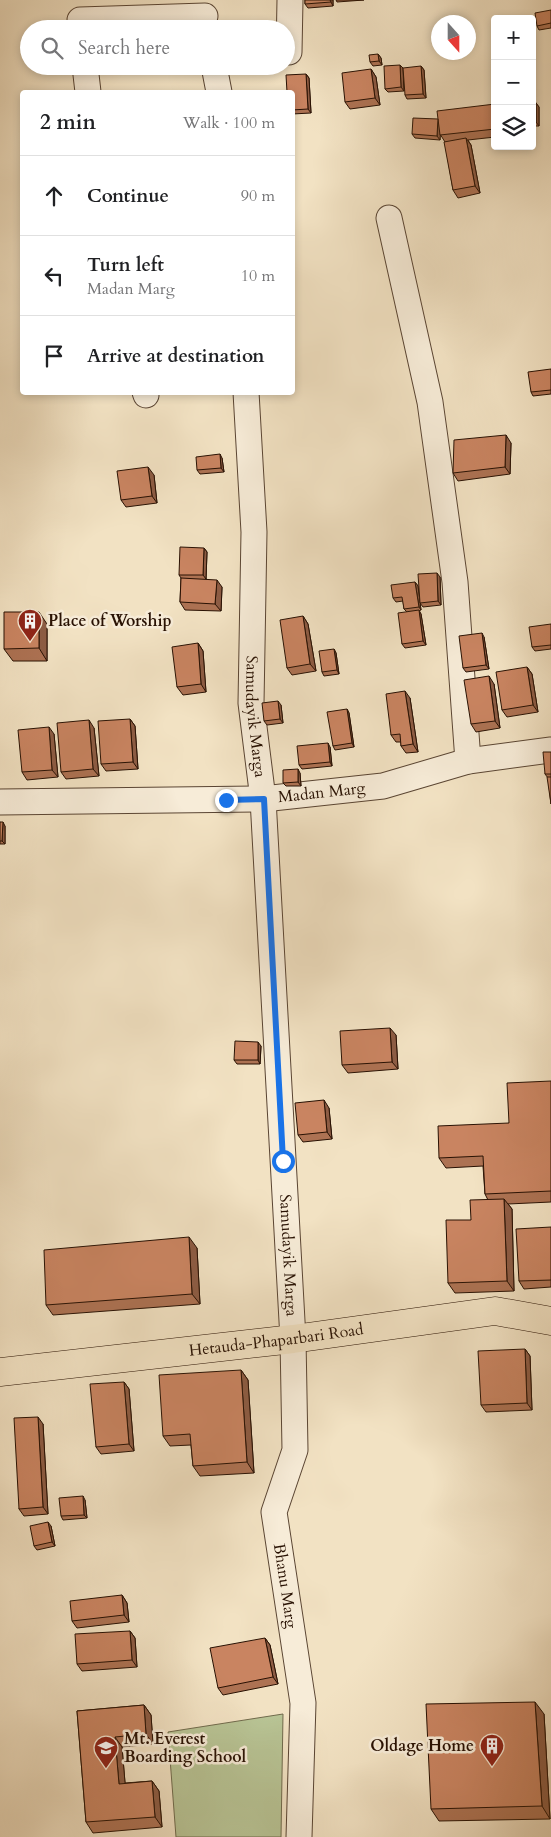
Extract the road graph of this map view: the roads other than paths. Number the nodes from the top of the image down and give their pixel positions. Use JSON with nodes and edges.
{"nodes":[{"id":1,"x":290,"y":0,"type":"edge"},
{"id":2,"x":204,"y":15,"type":"edge"},
{"id":3,"x":80,"y":16,"type":"edge"},
{"id":4,"x":290,"y":20,"type":"edge"},
{"id":5,"x":86,"y":75,"type":"edge"},
{"id":6,"x":216,"y":75,"type":"edge"},
{"id":7,"x":88,"y":90,"type":"edge"},
{"id":8,"x":219,"y":90,"type":"edge"},
{"id":9,"x":389,"y":218,"type":"dead end"},
{"id":10,"x":246,"y":395,"type":"edge"},
{"id":11,"x":551,"y":750,"type":"edge"},
{"id":12,"x":468,"y":761,"type":"junction"},
{"id":13,"x":264,"y":799,"type":"junction"},
{"id":14,"x":0,"y":802,"type":"edge"},
{"id":15,"x":551,"y":1321,"type":"edge"},
{"id":16,"x":293,"y":1339,"type":"junction"},
{"id":17,"x":0,"y":1372,"type":"edge"},
{"id":18,"x":299,"y":1837,"type":"edge"}],
"edges":[{"from":1,"to":4,"type":"street"},
{"from":2,"to":3,"type":"street"},
{"from":5,"to":7,"type":"street"},
{"from":6,"to":8,"type":"street"},
{"from":9,"to":12,"type":"street"},
{"from":10,"to":13,"type":"street","name":"Samudayik Marga"},
{"from":11,"to":12,"type":"street","name":"Madan Marg"},
{"from":12,"to":13,"type":"street","name":"Madan Marg"},
{"from":13,"to":14,"type":"street","name":"Madan Marg"},
{"from":13,"to":16,"type":"street","name":"Samudayik Marga"},
{"from":15,"to":16,"type":"highway","name":"Hetauda-Phaparbari Road"},
{"from":16,"to":17,"type":"highway","name":"Hetauda-Phaparbari Road"},
{"from":16,"to":18,"type":"street","name":"Bhanu Marg"}]}
